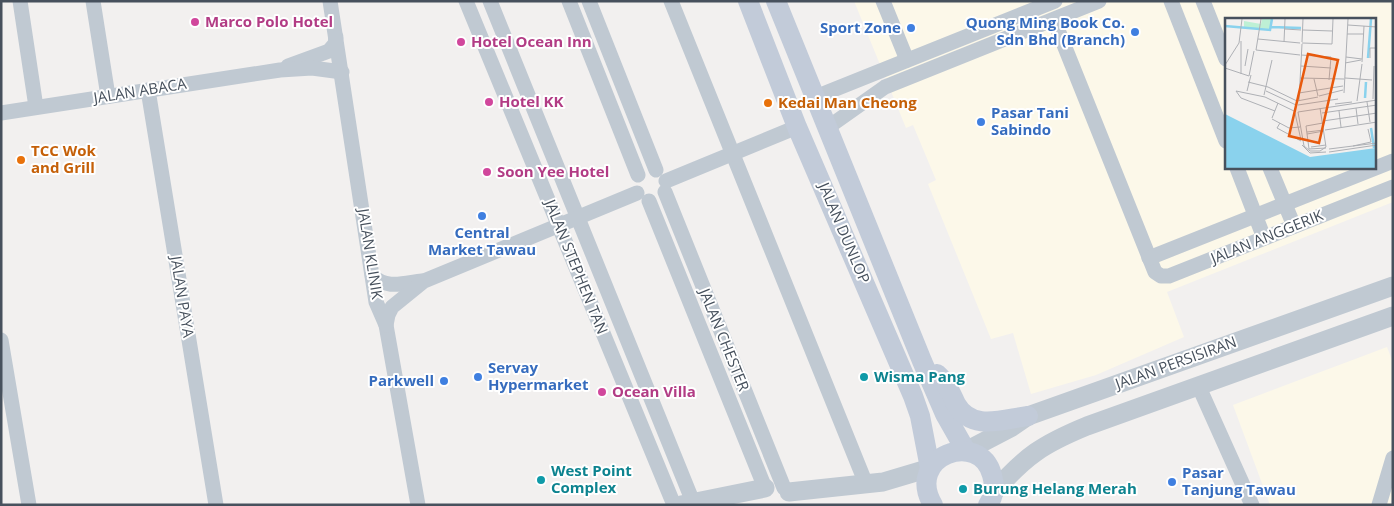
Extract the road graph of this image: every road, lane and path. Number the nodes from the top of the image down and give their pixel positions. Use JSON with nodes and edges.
{"nodes":[{"id":1,"x":20,"y":1,"type":"edge"},
{"id":2,"x":93,"y":1,"type":"edge"},
{"id":3,"x":330,"y":1,"type":"edge"},
{"id":4,"x":466,"y":1,"type":"edge"},
{"id":5,"x":490,"y":1,"type":"edge"},
{"id":6,"x":569,"y":1,"type":"edge"},
{"id":7,"x":589,"y":1,"type":"edge"},
{"id":8,"x":671,"y":1,"type":"edge"},
{"id":9,"x":748,"y":1,"type":"edge"},
{"id":10,"x":776,"y":1,"type":"edge"},
{"id":11,"x":883,"y":1,"type":"edge"},
{"id":12,"x":1099,"y":1,"type":"edge"},
{"id":13,"x":1171,"y":1,"type":"edge"},
{"id":14,"x":1203,"y":1,"type":"edge"},
{"id":15,"x":1046,"y":3,"type":"edge"},
{"id":16,"x":1023,"y":7,"type":"edge"},
{"id":17,"x":1054,"y":20,"type":"junction"},
{"id":18,"x":336,"y":37,"type":"junction"},
{"id":19,"x":1225,"y":56,"type":"edge"},
{"id":20,"x":907,"y":60,"type":"junction"},
{"id":21,"x":886,"y":69,"type":"junction"},
{"id":22,"x":280,"y":70,"type":"junction"},
{"id":23,"x":342,"y":72,"type":"junction"},
{"id":24,"x":892,"y":85,"type":"junction"},
{"id":25,"x":148,"y":90,"type":"junction"},
{"id":26,"x":108,"y":96,"type":"junction"},
{"id":27,"x":815,"y":99,"type":"junction"},
{"id":28,"x":36,"y":107,"type":"junction"},
{"id":29,"x":1,"y":113,"type":"edge"},
{"id":30,"x":797,"y":127,"type":"junction"},
{"id":31,"x":827,"y":128,"type":"junction"},
{"id":32,"x":1225,"y":138,"type":"edge"},
{"id":33,"x":732,"y":154,"type":"junction"},
{"id":34,"x":1393,"y":161,"type":"edge"},
{"id":35,"x":1376,"y":168,"type":"edge"},
{"id":36,"x":816,"y":169,"type":"junction"},
{"id":37,"x":1237,"y":169,"type":"edge"},
{"id":38,"x":1270,"y":169,"type":"edge"},
{"id":39,"x":1373,"y":169,"type":"edge"},
{"id":40,"x":638,"y":175,"type":"junction"},
{"id":41,"x":662,"y":181,"type":"junction"},
{"id":42,"x":1393,"y":187,"type":"edge"},
{"id":43,"x":643,"y":197,"type":"junction"},
{"id":44,"x":1285,"y":204,"type":"junction"},
{"id":45,"x":1256,"y":216,"type":"junction"},
{"id":46,"x":577,"y":218,"type":"junction"},
{"id":47,"x":559,"y":226,"type":"junction"},
{"id":48,"x":1294,"y":226,"type":"junction"},
{"id":49,"x":1264,"y":238,"type":"junction"},
{"id":50,"x":1150,"y":258,"type":"junction"},
{"id":51,"x":372,"y":275,"type":"junction"},
{"id":52,"x":424,"y":281,"type":"junction"},
{"id":53,"x":1393,"y":286,"type":"edge"},
{"id":54,"x":1391,"y":318,"type":"edge"},
{"id":55,"x":386,"y":325,"type":"junction"},
{"id":56,"x":1,"y":340,"type":"edge"},
{"id":57,"x":1218,"y":348,"type":"junction"},
{"id":58,"x":922,"y":361,"type":"junction"},
{"id":59,"x":1199,"y":387,"type":"junction"},
{"id":60,"x":1028,"y":416,"type":"junction"},
{"id":61,"x":966,"y":451,"type":"junction"},
{"id":62,"x":1391,"y":463,"type":"edge"},
{"id":63,"x":930,"y":468,"type":"junction"},
{"id":64,"x":866,"y":484,"type":"junction"},
{"id":65,"x":784,"y":493,"type":"edge"},
{"id":66,"x":991,"y":499,"type":"edge"},
{"id":67,"x":698,"y":503,"type":"edge"},
{"id":68,"x":29,"y":505,"type":"edge"},
{"id":69,"x":216,"y":505,"type":"edge"},
{"id":70,"x":418,"y":505,"type":"edge"},
{"id":71,"x":674,"y":505,"type":"edge"},
{"id":72,"x":752,"y":505,"type":"edge"},
{"id":73,"x":933,"y":505,"type":"edge"},
{"id":74,"x":1252,"y":505,"type":"edge"},
{"id":75,"x":1379,"y":505,"type":"edge"}],
"edges":[{"from":1,"to":28,"type":"street"},
{"from":2,"to":26,"type":"street"},
{"from":3,"to":18,"type":"street","name":"JALAN KLINIK"},
{"from":4,"to":47,"type":"street","name":"JALAN STEPHEN TAN"},
{"from":5,"to":46,"type":"street","name":"JALAN STEPHEN TAN"},
{"from":6,"to":40,"type":"street"},
{"from":7,"to":41,"type":"street","name":"JALAN CHESTER"},
{"from":8,"to":33,"type":"street"},
{"from":9,"to":30,"type":"main road","name":"JALAN DUNLOP"},
{"from":10,"to":27,"type":"main road","name":"JALAN DUNLOP"},
{"from":11,"to":20,"type":"street"},
{"from":12,"to":17,"type":"street"},
{"from":13,"to":32,"type":"street"},
{"from":14,"to":19,"type":"street"},
{"from":15,"to":16,"type":"street"},
{"from":16,"to":20,"type":"street"},
{"from":17,"to":24,"type":"street"},
{"from":17,"to":50,"type":"street","name":"JALAN ANGGERIK"},
{"from":18,"to":22,"type":"street"},
{"from":18,"to":23,"type":"street","name":"JALAN KLINIK"},
{"from":20,"to":21,"type":"street"},
{"from":21,"to":24,"type":"street"},
{"from":21,"to":27,"type":"street"},
{"from":22,"to":23,"type":"street"},
{"from":22,"to":25,"type":"street","name":"JALAN ABACA"},
{"from":23,"to":51,"type":"street","name":"JALAN KLINIK"},
{"from":24,"to":31,"type":"street"},
{"from":25,"to":26,"type":"street","name":"JALAN ABACA"},
{"from":25,"to":69,"type":"street","name":"JALAN PAYA"},
{"from":26,"to":28,"type":"street","name":"JALAN ABACA"},
{"from":27,"to":31,"type":"main road","name":"JALAN DUNLOP"},
{"from":27,"to":36,"type":"main road"},
{"from":28,"to":29,"type":"street","name":"JALAN ABACA"},
{"from":30,"to":33,"type":"street"},
{"from":30,"to":36,"type":"main road","name":"JALAN DUNLOP"},
{"from":31,"to":58,"type":"main road","name":"JALAN DUNLOP"},
{"from":33,"to":41,"type":"street"},
{"from":33,"to":64,"type":"street"},
{"from":34,"to":35,"type":"street","name":"JALAN ANGGERIK"},
{"from":36,"to":63,"type":"main road","name":"JALAN DUNLOP"},
{"from":37,"to":45,"type":"street"},
{"from":38,"to":44,"type":"street"},
{"from":39,"to":44,"type":"street","name":"JALAN ANGGERIK"},
{"from":40,"to":41,"type":"street"},
{"from":40,"to":43,"type":"street"},
{"from":41,"to":43,"type":"street"},
{"from":41,"to":65,"type":"street","name":"JALAN CHESTER"},
{"from":42,"to":48,"type":"street","name":"JALAN ANGGERIK"},
{"from":43,"to":46,"type":"street"},
{"from":43,"to":65,"type":"street","name":"JALAN CHESTER"},
{"from":44,"to":45,"type":"street","name":"JALAN ANGGERIK"},
{"from":44,"to":48,"type":"street"},
{"from":45,"to":49,"type":"street"},
{"from":45,"to":50,"type":"street","name":"JALAN ANGGERIK"},
{"from":46,"to":47,"type":"street"},
{"from":46,"to":67,"type":"street","name":"JALAN STEPHEN TAN"},
{"from":47,"to":52,"type":"street"},
{"from":47,"to":71,"type":"street","name":"JALAN STEPHEN TAN"},
{"from":48,"to":49,"type":"street","name":"JALAN ANGGERIK"},
{"from":49,"to":50,"type":"street","name":"JALAN ANGGERIK"},
{"from":51,"to":52,"type":"street"},
{"from":51,"to":55,"type":"street","name":"JALAN KLINIK"},
{"from":52,"to":55,"type":"street"},
{"from":53,"to":57,"type":"street","name":"JALAN PERSISIRAN"},
{"from":54,"to":59,"type":"street","name":"JALAN PERSISIRAN"},
{"from":55,"to":70,"type":"street","name":"JALAN KLINIK"},
{"from":56,"to":68,"type":"street"},
{"from":57,"to":59,"type":"street"},
{"from":57,"to":60,"type":"street","name":"JALAN PERSISIRAN"},
{"from":58,"to":60,"type":"main road"},
{"from":58,"to":61,"type":"main road","name":"JALAN DUNLOP"},
{"from":59,"to":66,"type":"street","name":"JALAN PERSISIRAN"},
{"from":59,"to":74,"type":"street"},
{"from":60,"to":61,"type":"street","name":"JALAN PERSISIRAN"},
{"from":61,"to":63,"type":"main road"},
{"from":61,"to":66,"type":"main road"},
{"from":62,"to":75,"type":"street"},
{"from":63,"to":64,"type":"street"},
{"from":63,"to":73,"type":"main road","name":"JALAN DUNLOP"},
{"from":64,"to":65,"type":"street"},
{"from":65,"to":67,"type":"street"},
{"from":65,"to":72,"type":"street"}]}
